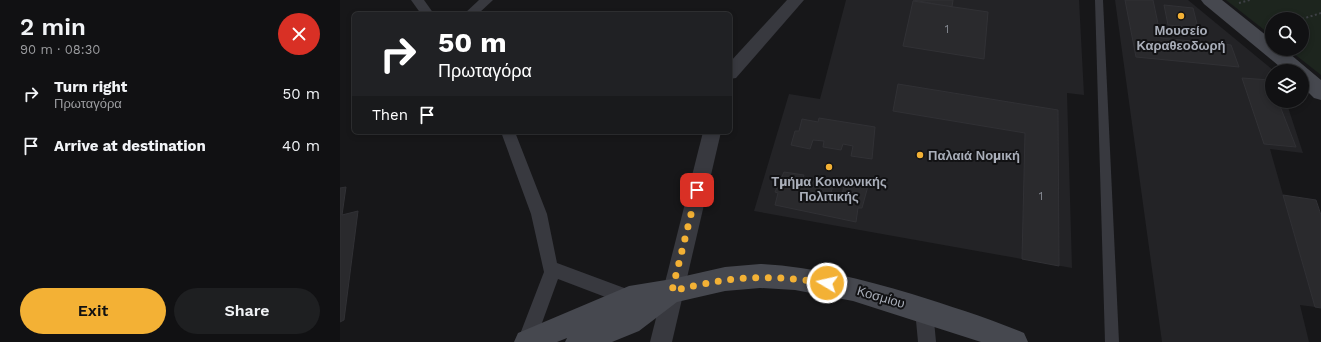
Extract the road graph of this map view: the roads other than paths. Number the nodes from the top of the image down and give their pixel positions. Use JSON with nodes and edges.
{"nodes":[{"id":1,"x":416,"y":0,"type":"edge"},
{"id":2,"x":487,"y":0,"type":"edge"},
{"id":3,"x":796,"y":0,"type":"edge"},
{"id":4,"x":1099,"y":0,"type":"edge"},
{"id":5,"x":1210,"y":0,"type":"edge"},
{"id":6,"x":426,"y":12,"type":"edge"},
{"id":7,"x":472,"y":12,"type":"edge"},
{"id":8,"x":1289,"y":64,"type":"edge"},
{"id":9,"x":732,"y":71,"type":"edge"},
{"id":10,"x":1309,"y":81,"type":"edge"},
{"id":11,"x":1321,"y":92,"type":"edge"},
{"id":12,"x":509,"y":134,"type":"edge"},
{"id":13,"x":711,"y":134,"type":"edge"},
{"id":14,"x":553,"y":269,"type":"junction"},
{"id":15,"x":672,"y":291,"type":"junction"},
{"id":16,"x":629,"y":298,"type":"junction"},
{"id":17,"x":924,"y":310,"type":"junction"},
{"id":18,"x":526,"y":342,"type":"edge"},
{"id":19,"x":578,"y":342,"type":"edge"},
{"id":20,"x":662,"y":342,"type":"edge"},
{"id":21,"x":927,"y":342,"type":"edge"},
{"id":22,"x":1015,"y":342,"type":"edge"},
{"id":23,"x":1112,"y":342,"type":"edge"}],
"edges":[{"from":1,"to":6,"type":"street"},
{"from":2,"to":7,"type":"street"},
{"from":3,"to":9,"type":"street"},
{"from":4,"to":23,"type":"street"},
{"from":5,"to":8,"type":"main road"},
{"from":10,"to":11,"type":"main road"},
{"from":12,"to":14,"type":"street"},
{"from":13,"to":15,"type":"street"},
{"from":14,"to":16,"type":"street"},
{"from":14,"to":18,"type":"street"},
{"from":15,"to":16,"type":"main road","name":"Κοσμίου"},
{"from":15,"to":17,"type":"main road","name":"Κοσμίου"},
{"from":15,"to":19,"type":"main road","name":"Κοσμίου"},
{"from":15,"to":20,"type":"street"},
{"from":16,"to":18,"type":"main road","name":"Κοσμίου"},
{"from":17,"to":21,"type":"street"},
{"from":17,"to":22,"type":"main road","name":"Κοσμίου"}]}
